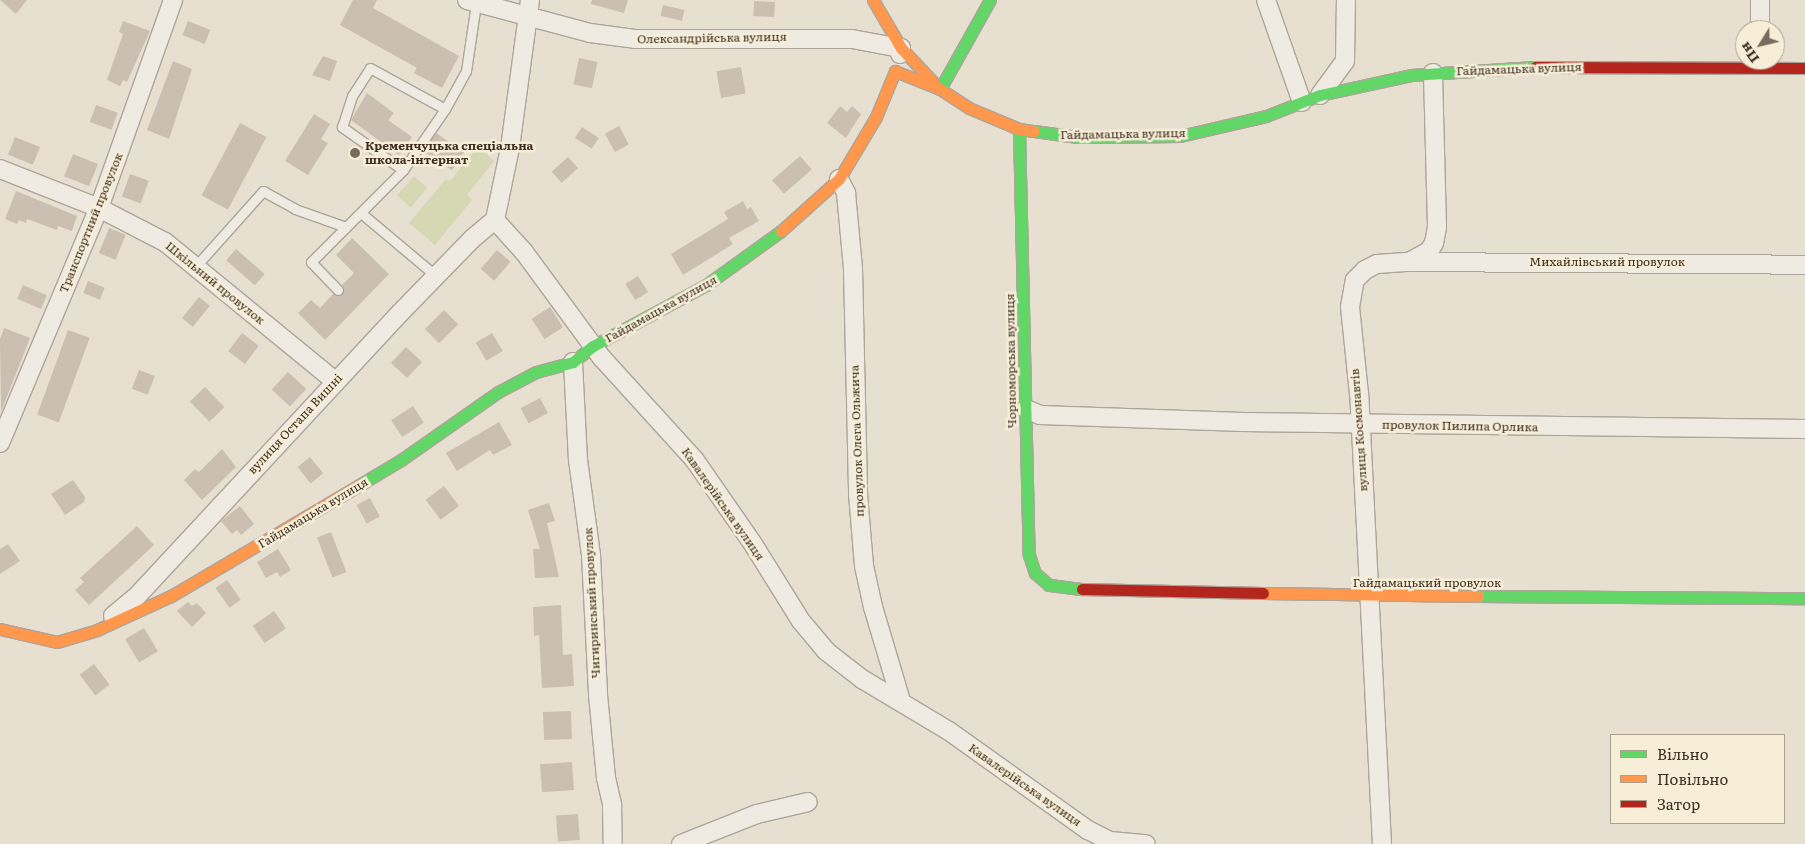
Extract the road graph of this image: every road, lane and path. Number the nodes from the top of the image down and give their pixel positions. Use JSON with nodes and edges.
{"nodes":[{"id":1,"x":173,"y":0,"type":"edge"},
{"id":2,"x":873,"y":0,"type":"edge"},
{"id":3,"x":990,"y":0,"type":"edge"},
{"id":4,"x":1266,"y":0,"type":"edge"},
{"id":5,"x":1346,"y":0,"type":"edge"},
{"id":6,"x":1760,"y":0,"type":"edge"},
{"id":7,"x":472,"y":1,"type":"edge"},
{"id":8,"x":529,"y":9,"type":"edge"},
{"id":9,"x":1760,"y":20,"type":"edge"},
{"id":10,"x":902,"y":48,"type":"junction"},
{"id":11,"x":1735,"y":64,"type":"edge"},
{"id":12,"x":1785,"y":66,"type":"edge"},
{"id":13,"x":1805,"y":68,"type":"edge"},
{"id":14,"x":895,"y":71,"type":"junction"},
{"id":15,"x":1433,"y":73,"type":"junction"},
{"id":16,"x":940,"y":89,"type":"junction"},
{"id":17,"x":1320,"y":95,"type":"junction"},
{"id":18,"x":1302,"y":102,"type":"junction"},
{"id":19,"x":445,"y":109,"type":"junction"},
{"id":20,"x":1019,"y":129,"type":"junction"},
{"id":21,"x":0,"y":169,"type":"edge"},
{"id":22,"x":403,"y":170,"type":"junction"},
{"id":23,"x":839,"y":179,"type":"junction"},
{"id":24,"x":99,"y":208,"type":"junction"},
{"id":25,"x":361,"y":213,"type":"junction"},
{"id":26,"x":495,"y":220,"type":"junction"},
{"id":27,"x":346,"y":227,"type":"junction"},
{"id":28,"x":1409,"y":262,"type":"junction"},
{"id":29,"x":1805,"y":265,"type":"edge"},
{"id":30,"x":195,"y":267,"type":"junction"},
{"id":31,"x":436,"y":276,"type":"junction"},
{"id":32,"x":338,"y":290,"type":"dead end"},
{"id":33,"x":593,"y":346,"type":"junction"},
{"id":34,"x":573,"y":362,"type":"junction"},
{"id":35,"x":335,"y":381,"type":"junction"},
{"id":36,"x":1026,"y":409,"type":"junction"},
{"id":37,"x":1359,"y":425,"type":"junction"},
{"id":38,"x":1805,"y":429,"type":"edge"},
{"id":39,"x":0,"y":443,"type":"edge"},
{"id":40,"x":1048,"y":585,"type":"joint"},
{"id":41,"x":1370,"y":596,"type":"junction"},
{"id":42,"x":1805,"y":598,"type":"edge"},
{"id":43,"x":0,"y":629,"type":"edge"},
{"id":44,"x":97,"y":630,"type":"junction"},
{"id":45,"x":901,"y":701,"type":"junction"},
{"id":46,"x":808,"y":802,"type":"dead end"},
{"id":47,"x":613,"y":844,"type":"edge"},
{"id":48,"x":681,"y":844,"type":"edge"},
{"id":49,"x":1146,"y":844,"type":"edge"},
{"id":50,"x":1382,"y":844,"type":"edge"}],
"edges":[{"from":1,"to":24,"type":"street","name":"Транспортний провулок"},
{"from":2,"to":10,"type":"street"},
{"from":3,"to":16,"type":"street"},
{"from":4,"to":18,"type":"street"},
{"from":5,"to":17,"type":"street"},
{"from":6,"to":9,"type":"street"},
{"from":7,"to":8,"type":"street","name":"Олександрійська вулиця"},
{"from":7,"to":19,"type":"lane"},
{"from":8,"to":10,"type":"street","name":"Олександрійська вулиця"},
{"from":8,"to":26,"type":"street"},
{"from":10,"to":14,"type":"street"},
{"from":10,"to":16,"type":"street"},
{"from":11,"to":15,"type":"street","name":"Гайдамацька вулиця"},
{"from":12,"to":13,"type":"street","name":"Гайдамацька вулиця"},
{"from":14,"to":16,"type":"street","name":"Гайдамацька вулиця"},
{"from":14,"to":23,"type":"street","name":"Гайдамацька вулиця"},
{"from":15,"to":17,"type":"street","name":"Гайдамацька вулиця"},
{"from":15,"to":28,"type":"street","name":"вулиця Космонавтів"},
{"from":16,"to":20,"type":"street","name":"Гайдамацька вулиця"},
{"from":17,"to":18,"type":"street","name":"Гайдамацька вулиця"},
{"from":18,"to":20,"type":"street","name":"Гайдамацька вулиця"},
{"from":19,"to":22,"type":"lane"},
{"from":19,"to":22,"type":"lane"},
{"from":20,"to":36,"type":"street","name":"Чорноморська вулиця"},
{"from":21,"to":24,"type":"street","name":"Шкільний провулок"},
{"from":22,"to":25,"type":"lane"},
{"from":23,"to":33,"type":"street","name":"Гайдамацька вулиця"},
{"from":23,"to":45,"type":"street","name":"провулок Олега Ольжича"},
{"from":24,"to":30,"type":"street","name":"Шкільний провулок"},
{"from":24,"to":39,"type":"street","name":"Транспортний провулок"},
{"from":25,"to":27,"type":"lane"},
{"from":25,"to":31,"type":"lane"},
{"from":26,"to":31,"type":"street","name":"вулиця Остапа Вишні"},
{"from":26,"to":33,"type":"street","name":"Кавалерійська вулиця"},
{"from":27,"to":30,"type":"lane"},
{"from":27,"to":32,"type":"lane"},
{"from":28,"to":29,"type":"street","name":"Михайлівський провулок"},
{"from":28,"to":37,"type":"street","name":"вулиця Космонавтів"},
{"from":30,"to":35,"type":"street","name":"Шкільний провулок"},
{"from":31,"to":35,"type":"street","name":"вулиця Остапа Вишні"},
{"from":33,"to":34,"type":"street","name":"Гайдамацька вулиця"},
{"from":33,"to":45,"type":"street","name":"Кавалерійська вулиця"},
{"from":34,"to":44,"type":"street","name":"Гайдамацька вулиця"},
{"from":34,"to":47,"type":"street","name":"Чигиринський провулок"},
{"from":35,"to":44,"type":"street","name":"вулиця Остапа Вишні"},
{"from":36,"to":37,"type":"street","name":"провулок Пилипа Орлика"},
{"from":36,"to":40,"type":"street","name":"Чорноморська вулиця"},
{"from":37,"to":38,"type":"street","name":"провулок Пилипа Орлика"},
{"from":37,"to":41,"type":"street","name":"вулиця Космонавтів"},
{"from":40,"to":41,"type":"street","name":"Гайдамацький провулок"},
{"from":41,"to":42,"type":"street","name":"Гайдамацький провулок"},
{"from":41,"to":50,"type":"street","name":"вулиця Космонавтів"},
{"from":43,"to":44,"type":"street","name":"Гайдамацька вулиця"},
{"from":45,"to":49,"type":"street","name":"Кавалерійська вулиця"},
{"from":46,"to":48,"type":"street"}]}
